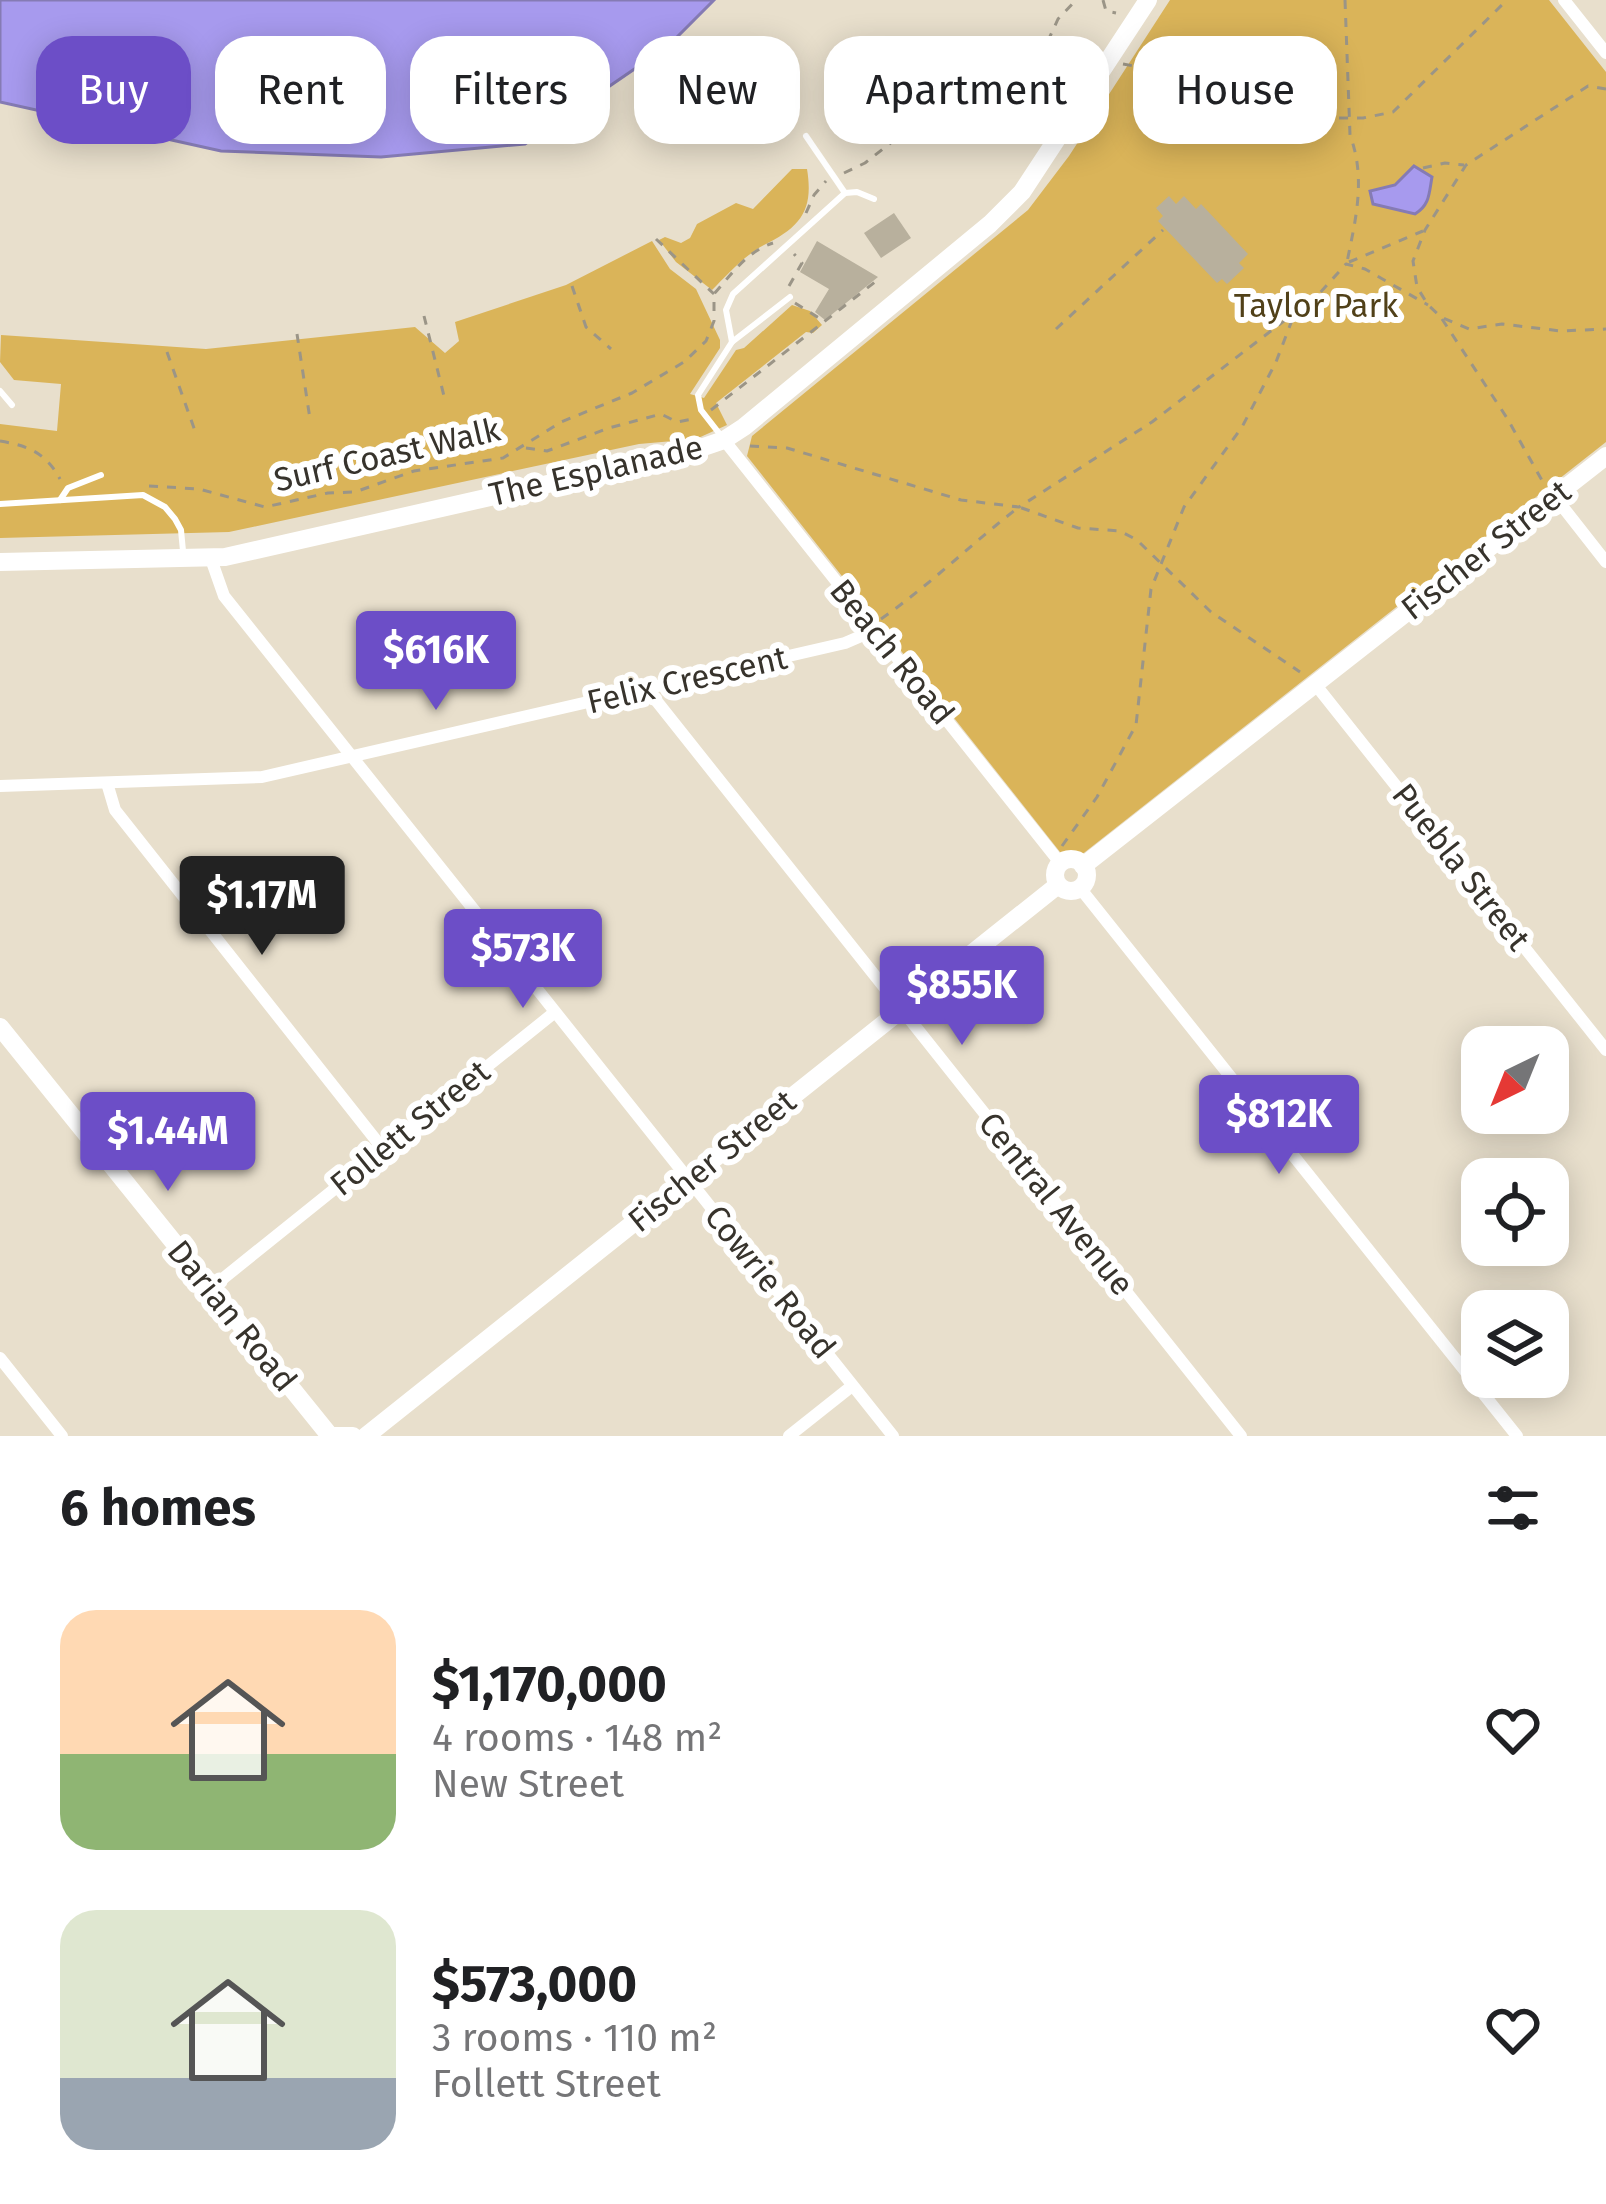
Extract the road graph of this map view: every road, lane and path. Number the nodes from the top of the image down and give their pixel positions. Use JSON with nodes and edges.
{"nodes":[{"id":1,"x":1076,"y":0,"type":"edge"},
{"id":2,"x":1103,"y":0,"type":"edge"},
{"id":3,"x":1148,"y":0,"type":"edge"},
{"id":4,"x":1346,"y":0,"type":"edge"},
{"id":5,"x":1507,"y":0,"type":"edge"},
{"id":6,"x":1564,"y":0,"type":"edge"},
{"id":7,"x":1137,"y":18,"type":"junction"},
{"id":8,"x":1050,"y":36,"type":"edge"},
{"id":9,"x":1606,"y":52,"type":"edge"},
{"id":10,"x":1111,"y":57,"type":"junction"},
{"id":11,"x":1109,"y":60,"type":"edge"},
{"id":12,"x":1606,"y":89,"type":"edge"},
{"id":13,"x":1350,"y":118,"type":"junction"},
{"id":14,"x":806,"y":136,"type":"dead end"},
{"id":15,"x":889,"y":144,"type":"edge"},
{"id":16,"x":1055,"y":144,"type":"edge"},
{"id":17,"x":1466,"y":165,"type":"junction"},
{"id":18,"x":1423,"y":168,"type":"dead end"},
{"id":19,"x":838,"y":172,"type":"dead end"},
{"id":20,"x":827,"y":181,"type":"dead end"},
{"id":21,"x":845,"y":194,"type":"junction"},
{"id":22,"x":874,"y":199,"type":"dead end"},
{"id":23,"x":806,"y":216,"type":"dead end"},
{"id":24,"x":1163,"y":230,"type":"dead end"},
{"id":25,"x":1425,"y":230,"type":"junction"},
{"id":26,"x":656,"y":239,"type":"dead end"},
{"id":27,"x":782,"y":240,"type":"dead end"},
{"id":28,"x":791,"y":251,"type":"dead end"},
{"id":29,"x":1346,"y":264,"type":"junction"},
{"id":30,"x":572,"y":286,"type":"dead end"},
{"id":31,"x":714,"y":294,"type":"junction"},
{"id":32,"x":790,"y":297,"type":"junction"},
{"id":33,"x":1428,"y":305,"type":"junction"},
{"id":34,"x":1294,"y":313,"type":"junction"},
{"id":35,"x":424,"y":316,"type":"dead end"},
{"id":36,"x":1441,"y":317,"type":"junction"},
{"id":37,"x":823,"y":322,"type":"dead end"},
{"id":38,"x":1056,"y":329,"type":"dead end"},
{"id":39,"x":1606,"y":329,"type":"edge"},
{"id":40,"x":297,"y":334,"type":"dead end"},
{"id":41,"x":731,"y":342,"type":"junction"},
{"id":42,"x":611,"y":349,"type":"dead end"},
{"id":43,"x":167,"y":352,"type":"dead end"},
{"id":44,"x":0,"y":392,"type":"edge"},
{"id":45,"x":445,"y":400,"type":"dead end"},
{"id":46,"x":12,"y":404,"type":"dead end"},
{"id":47,"x":310,"y":419,"type":"dead end"},
{"id":48,"x":195,"y":431,"type":"dead end"},
{"id":49,"x":724,"y":440,"type":"junction"},
{"id":50,"x":0,"y":442,"type":"edge"},
{"id":51,"x":750,"y":446,"type":"dead end"},
{"id":52,"x":1606,"y":456,"type":"edge"},
{"id":53,"x":101,"y":475,"type":"dead end"},
{"id":54,"x":137,"y":487,"type":"dead end"},
{"id":55,"x":68,"y":488,"type":"junction"},
{"id":56,"x":1555,"y":497,"type":"junction"},
{"id":57,"x":60,"y":500,"type":"junction"},
{"id":58,"x":0,"y":504,"type":"edge"},
{"id":59,"x":1019,"y":507,"type":"junction"},
{"id":60,"x":211,"y":559,"type":"junction"},
{"id":61,"x":183,"y":560,"type":"junction"},
{"id":62,"x":0,"y":562,"type":"edge"},
{"id":63,"x":1606,"y":562,"type":"edge"},
{"id":64,"x":1164,"y":563,"type":"junction"},
{"id":65,"x":873,"y":628,"type":"junction"},
{"id":66,"x":1316,"y":684,"type":"junction"},
{"id":67,"x":647,"y":689,"type":"junction"},
{"id":68,"x":352,"y":757,"type":"junction"},
{"id":69,"x":106,"y":783,"type":"junction"},
{"id":70,"x":0,"y":786,"type":"edge"},
{"id":71,"x":1057,"y":858,"type":"junction"},
{"id":72,"x":1083,"y":866,"type":"junction"},
{"id":73,"x":1058,"y":885,"type":"junction"},
{"id":74,"x":1080,"y":888,"type":"junction"},
{"id":75,"x":901,"y":1010,"type":"junction"},
{"id":76,"x":555,"y":1012,"type":"junction"},
{"id":77,"x":0,"y":1027,"type":"edge"},
{"id":78,"x":1606,"y":1050,"type":"edge"},
{"id":79,"x":383,"y":1149,"type":"junction"},
{"id":80,"x":688,"y":1180,"type":"junction"},
{"id":81,"x":210,"y":1289,"type":"junction"},
{"id":82,"x":0,"y":1358,"type":"edge"},
{"id":83,"x":853,"y":1386,"type":"junction"},
{"id":84,"x":62,"y":1436,"type":"edge"},
{"id":85,"x":333,"y":1436,"type":"edge"},
{"id":86,"x":353,"y":1436,"type":"edge"},
{"id":87,"x":366,"y":1436,"type":"edge"},
{"id":88,"x":789,"y":1436,"type":"edge"},
{"id":89,"x":893,"y":1436,"type":"edge"},
{"id":90,"x":1241,"y":1436,"type":"edge"},
{"id":91,"x":1516,"y":1436,"type":"edge"}],
"edges":[{"from":1,"to":8,"type":"path"},
{"from":2,"to":7,"type":"path"},
{"from":3,"to":7,"type":"street","name":"The Esplanade"},
{"from":4,"to":13,"type":"path"},
{"from":5,"to":13,"type":"path"},
{"from":6,"to":9,"type":"street"},
{"from":7,"to":10,"type":"street","name":"The Esplanade"},
{"from":10,"to":11,"type":"street","name":"The Esplanade"},
{"from":10,"to":13,"type":"path"},
{"from":12,"to":17,"type":"path"},
{"from":13,"to":29,"type":"path"},
{"from":14,"to":21,"type":"lane"},
{"from":15,"to":19,"type":"path"},
{"from":16,"to":49,"type":"street","name":"The Esplanade"},
{"from":17,"to":18,"type":"path"},
{"from":17,"to":25,"type":"path"},
{"from":20,"to":23,"type":"path"},
{"from":21,"to":22,"type":"lane"},
{"from":21,"to":41,"type":"lane"},
{"from":24,"to":38,"type":"path"},
{"from":25,"to":29,"type":"path"},
{"from":25,"to":33,"type":"path"},
{"from":26,"to":31,"type":"path"},
{"from":27,"to":31,"type":"path","name":"Surf Coast Walk"},
{"from":28,"to":32,"type":"path"},
{"from":29,"to":33,"type":"path"},
{"from":29,"to":34,"type":"path"},
{"from":30,"to":42,"type":"path"},
{"from":31,"to":54,"type":"path","name":"Surf Coast Walk"},
{"from":32,"to":37,"type":"path"},
{"from":32,"to":41,"type":"lane"},
{"from":33,"to":36,"type":"path"},
{"from":34,"to":59,"type":"path"},
{"from":34,"to":64,"type":"path"},
{"from":35,"to":45,"type":"path"},
{"from":36,"to":39,"type":"path"},
{"from":36,"to":56,"type":"path"},
{"from":40,"to":47,"type":"path"},
{"from":41,"to":49,"type":"lane"},
{"from":43,"to":48,"type":"path"},
{"from":44,"to":46,"type":"lane"},
{"from":49,"to":60,"type":"street","name":"The Esplanade"},
{"from":49,"to":65,"type":"street","name":"Beach Road"},
{"from":50,"to":55,"type":"path"},
{"from":51,"to":59,"type":"path"},
{"from":52,"to":56,"type":"street","name":"Fischer Street"},
{"from":53,"to":55,"type":"lane"},
{"from":55,"to":57,"type":"lane"},
{"from":56,"to":63,"type":"street"},
{"from":56,"to":66,"type":"street","name":"Fischer Street"},
{"from":57,"to":58,"type":"lane"},
{"from":57,"to":61,"type":"lane"},
{"from":59,"to":64,"type":"path"},
{"from":59,"to":65,"type":"path"},
{"from":60,"to":61,"type":"street","name":"The Esplanade"},
{"from":60,"to":68,"type":"street","name":"Cowrie Road"},
{"from":61,"to":62,"type":"street","name":"The Esplanade"},
{"from":64,"to":66,"type":"path"},
{"from":64,"to":71,"type":"path"},
{"from":65,"to":67,"type":"street","name":"Felix Crescent"},
{"from":65,"to":71,"type":"street","name":"Beach Road"},
{"from":66,"to":72,"type":"street","name":"Fischer Street"},
{"from":66,"to":78,"type":"street","name":"Puebla Street"},
{"from":67,"to":68,"type":"street","name":"Felix Crescent"},
{"from":67,"to":75,"type":"street","name":"Central Avenue"},
{"from":68,"to":69,"type":"street","name":"Felix Crescent"},
{"from":68,"to":76,"type":"street","name":"Cowrie Road"},
{"from":69,"to":70,"type":"street","name":"Felix Crescent"},
{"from":69,"to":79,"type":"street"},
{"from":71,"to":72,"type":"street"},
{"from":71,"to":73,"type":"street"},
{"from":72,"to":74,"type":"street"},
{"from":73,"to":74,"type":"street"},
{"from":73,"to":75,"type":"street","name":"Fischer Street"},
{"from":74,"to":91,"type":"street"},
{"from":75,"to":80,"type":"street","name":"Fischer Street"},
{"from":75,"to":90,"type":"street","name":"Central Avenue"},
{"from":76,"to":79,"type":"street","name":"Follett Street"},
{"from":76,"to":80,"type":"street","name":"Cowrie Road"},
{"from":77,"to":81,"type":"street","name":"Darian Road"},
{"from":79,"to":81,"type":"street","name":"Follett Street"},
{"from":80,"to":83,"type":"street","name":"Cowrie Road"},
{"from":80,"to":87,"type":"street","name":"Fischer Street"},
{"from":81,"to":85,"type":"street","name":"Darian Road"},
{"from":82,"to":84,"type":"street"},
{"from":83,"to":88,"type":"street"},
{"from":83,"to":89,"type":"street","name":"Cowrie Road"},
{"from":85,"to":86,"type":"street","name":"Darian Road"}]}
